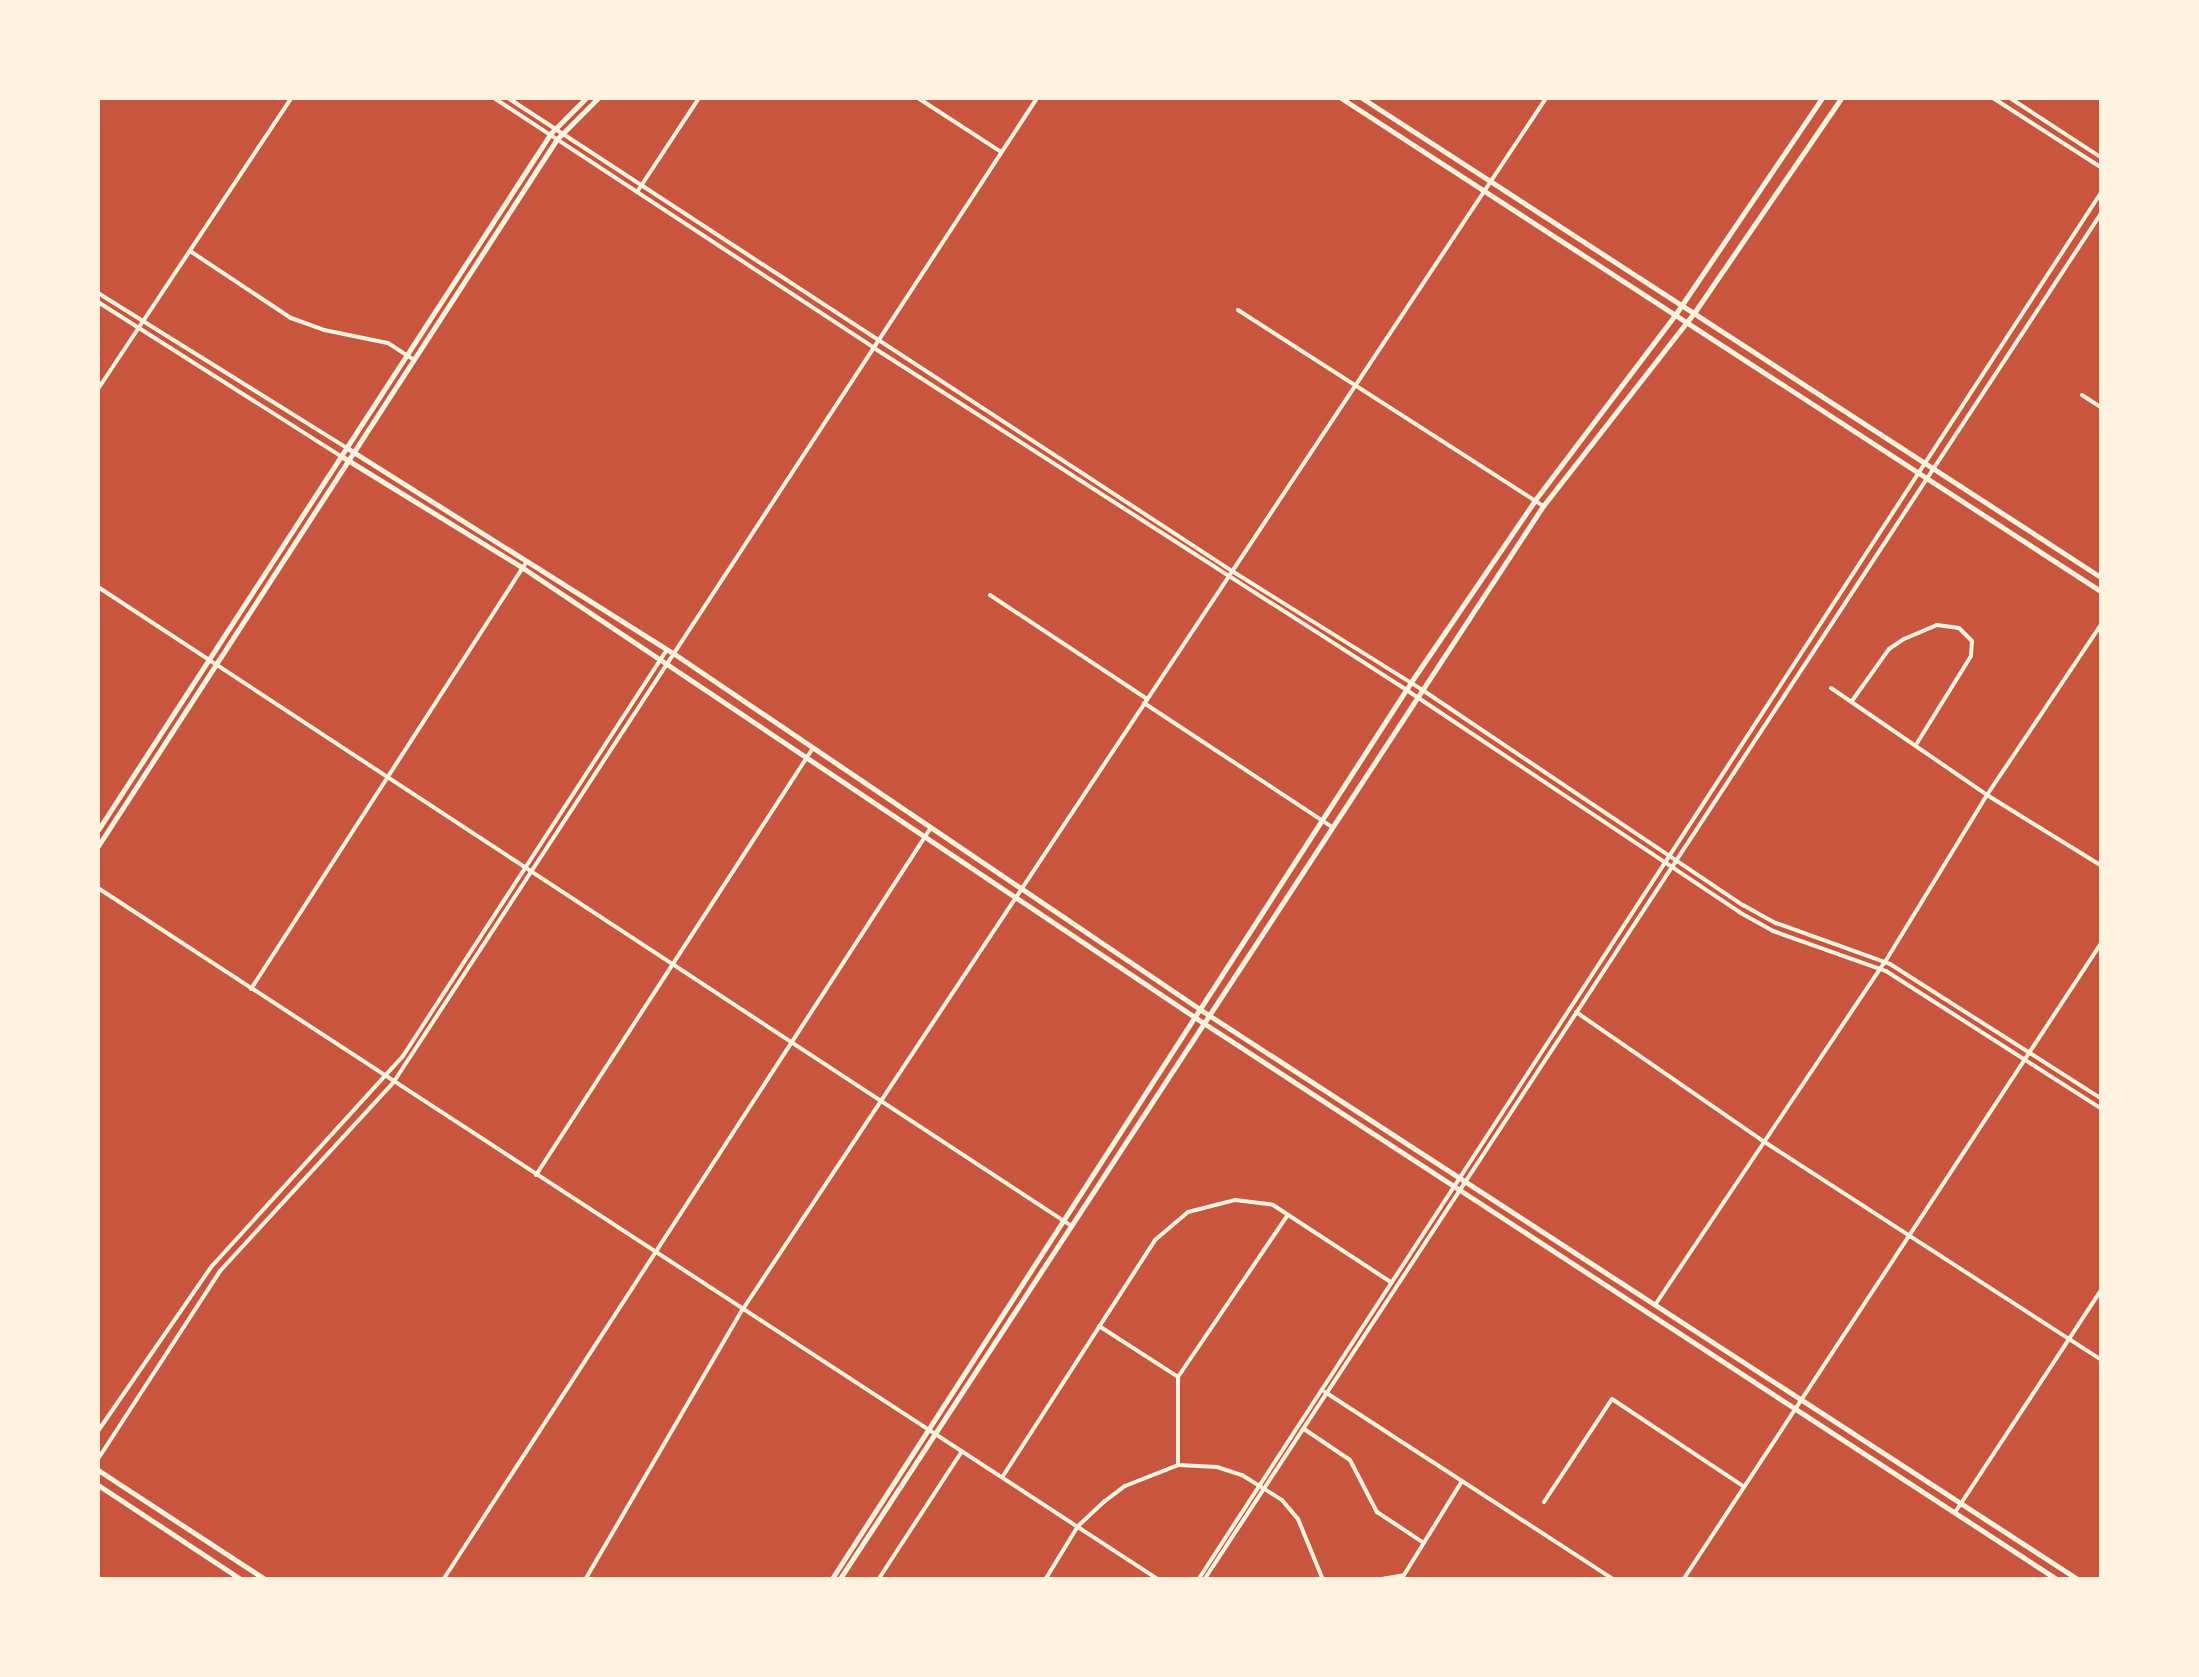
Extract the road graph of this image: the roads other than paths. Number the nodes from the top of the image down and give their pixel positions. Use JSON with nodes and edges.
{"nodes":[{"id":1,"x":291,"y":98,"type":"edge"},
{"id":2,"x":494,"y":98,"type":"edge"},
{"id":3,"x":508,"y":98,"type":"edge"},
{"id":4,"x":586,"y":98,"type":"edge"},
{"id":5,"x":598,"y":98,"type":"edge"},
{"id":6,"x":699,"y":98,"type":"edge"},
{"id":7,"x":918,"y":98,"type":"edge"},
{"id":8,"x":1037,"y":98,"type":"edge"},
{"id":9,"x":1341,"y":98,"type":"edge"},
{"id":10,"x":1362,"y":98,"type":"edge"},
{"id":11,"x":1546,"y":98,"type":"edge"},
{"id":12,"x":1822,"y":98,"type":"edge"},
{"id":13,"x":1841,"y":98,"type":"edge"},
{"id":14,"x":1992,"y":98,"type":"edge"},
{"id":15,"x":2010,"y":98,"type":"edge"},
{"id":16,"x":556,"y":134,"type":"junction"},
{"id":17,"x":1002,"y":152,"type":"junction"},
{"id":18,"x":2102,"y":158,"type":"edge"},
{"id":19,"x":2102,"y":168,"type":"edge"},
{"id":20,"x":1489,"y":180,"type":"junction"},
{"id":21,"x":641,"y":186,"type":"junction"},
{"id":22,"x":1484,"y":191,"type":"junction"},
{"id":23,"x":2102,"y":191,"type":"edge"},
{"id":24,"x":637,"y":192,"type":"junction"},
{"id":25,"x":2102,"y":212,"type":"edge"},
{"id":26,"x":190,"y":251,"type":"junction"},
{"id":27,"x":98,"y":293,"type":"edge"},
{"id":28,"x":98,"y":302,"type":"edge"},
{"id":29,"x":1682,"y":304,"type":"junction"},
{"id":30,"x":1238,"y":310,"type":"dead end"},
{"id":31,"x":1694,"y":312,"type":"junction"},
{"id":32,"x":1676,"y":315,"type":"junction"},
{"id":33,"x":142,"y":320,"type":"junction"},
{"id":34,"x":1686,"y":321,"type":"junction"},
{"id":35,"x":138,"y":327,"type":"junction"},
{"id":36,"x":878,"y":341,"type":"junction"},
{"id":37,"x":874,"y":348,"type":"junction"},
{"id":38,"x":410,"y":358,"type":"junction"},
{"id":39,"x":1357,"y":386,"type":"junction"},
{"id":40,"x":98,"y":389,"type":"edge"},
{"id":41,"x":2082,"y":395,"type":"dead end"},
{"id":42,"x":2102,"y":408,"type":"edge"},
{"id":43,"x":347,"y":453,"type":"junction"},
{"id":44,"x":1923,"y":461,"type":"junction"},
{"id":45,"x":1932,"y":467,"type":"junction"},
{"id":46,"x":1918,"y":473,"type":"junction"},
{"id":47,"x":1925,"y":478,"type":"junction"},
{"id":48,"x":1535,"y":500,"type":"junction"},
{"id":49,"x":1543,"y":506,"type":"junction"},
{"id":50,"x":525,"y":565,"type":"junction"},
{"id":51,"x":1232,"y":571,"type":"junction"},
{"id":52,"x":1228,"y":577,"type":"junction"},
{"id":53,"x":2102,"y":578,"type":"edge"},
{"id":54,"x":98,"y":587,"type":"edge"},
{"id":55,"x":2102,"y":592,"type":"edge"},
{"id":56,"x":990,"y":595,"type":"dead end"},
{"id":57,"x":2102,"y":623,"type":"edge"},
{"id":58,"x":670,"y":652,"type":"junction"},
{"id":59,"x":212,"y":661,"type":"junction"},
{"id":60,"x":664,"y":661,"type":"junction"},
{"id":61,"x":1411,"y":682,"type":"junction"},
{"id":62,"x":1830,"y":688,"type":"dead end"},
{"id":63,"x":1421,"y":689,"type":"junction"},
{"id":64,"x":1406,"y":690,"type":"junction"},
{"id":65,"x":1416,"y":696,"type":"junction"},
{"id":66,"x":1146,"y":702,"type":"junction"},
{"id":67,"x":1852,"y":702,"type":"junction"},
{"id":68,"x":1917,"y":743,"type":"junction"},
{"id":69,"x":813,"y":748,"type":"junction"},
{"id":70,"x":808,"y":756,"type":"junction"},
{"id":71,"x":388,"y":774,"type":"junction"},
{"id":72,"x":1987,"y":795,"type":"junction"},
{"id":73,"x":1323,"y":821,"type":"junction"},
{"id":74,"x":932,"y":826,"type":"junction"},
{"id":75,"x":1332,"y":827,"type":"junction"},
{"id":76,"x":98,"y":830,"type":"edge"},
{"id":77,"x":927,"y":834,"type":"junction"},
{"id":78,"x":98,"y":846,"type":"edge"},
{"id":79,"x":1672,"y":856,"type":"junction"},
{"id":80,"x":1668,"y":863,"type":"junction"},
{"id":81,"x":2102,"y":866,"type":"edge"},
{"id":82,"x":528,"y":869,"type":"junction"},
{"id":83,"x":1024,"y":886,"type":"junction"},
{"id":84,"x":98,"y":888,"type":"edge"},
{"id":85,"x":1018,"y":895,"type":"junction"},
{"id":86,"x":2102,"y":942,"type":"edge"},
{"id":87,"x":1885,"y":962,"type":"junction"},
{"id":88,"x":673,"y":963,"type":"junction"},
{"id":89,"x":1880,"y":969,"type":"junction"},
{"id":90,"x":251,"y":989,"type":"junction"},
{"id":91,"x":1200,"y":1008,"type":"junction"},
{"id":92,"x":1573,"y":1011,"type":"junction"},
{"id":93,"x":1207,"y":1014,"type":"junction"},
{"id":94,"x":1195,"y":1017,"type":"junction"},
{"id":95,"x":1202,"y":1022,"type":"junction"},
{"id":96,"x":793,"y":1041,"type":"junction"},
{"id":97,"x":2030,"y":1053,"type":"junction"},
{"id":98,"x":2025,"y":1060,"type":"junction"},
{"id":99,"x":385,"y":1078,"type":"junction"},
{"id":100,"x":392,"y":1083,"type":"junction"},
{"id":101,"x":2102,"y":1099,"type":"edge"},
{"id":102,"x":882,"y":1100,"type":"junction"},
{"id":103,"x":2102,"y":1109,"type":"edge"},
{"id":104,"x":1762,"y":1141,"type":"junction"},
{"id":105,"x":536,"y":1175,"type":"junction"},
{"id":106,"x":1458,"y":1176,"type":"junction"},
{"id":107,"x":1465,"y":1182,"type":"junction"},
{"id":108,"x":1452,"y":1185,"type":"junction"},
{"id":109,"x":1460,"y":1190,"type":"junction"},
{"id":110,"x":1288,"y":1215,"type":"junction"},
{"id":111,"x":1067,"y":1223,"type":"junction"},
{"id":112,"x":1908,"y":1235,"type":"junction"},
{"id":113,"x":658,"y":1253,"type":"junction"},
{"id":114,"x":1392,"y":1283,"type":"junction"},
{"id":115,"x":2102,"y":1289,"type":"edge"},
{"id":116,"x":1655,"y":1306,"type":"junction"},
{"id":117,"x":743,"y":1309,"type":"junction"},
{"id":118,"x":1100,"y":1326,"type":"junction"},
{"id":119,"x":2069,"y":1339,"type":"junction"},
{"id":120,"x":2102,"y":1360,"type":"edge"},
{"id":121,"x":1178,"y":1377,"type":"junction"},
{"id":122,"x":1324,"y":1391,"type":"junction"},
{"id":123,"x":1801,"y":1400,"type":"junction"},
{"id":124,"x":1796,"y":1408,"type":"junction"},
{"id":125,"x":928,"y":1428,"type":"junction"},
{"id":126,"x":1304,"y":1429,"type":"junction"},
{"id":127,"x":98,"y":1431,"type":"edge"},
{"id":128,"x":936,"y":1432,"type":"junction"},
{"id":129,"x":962,"y":1450,"type":"junction"},
{"id":130,"x":98,"y":1460,"type":"edge"},
{"id":131,"x":1178,"y":1466,"type":"junction"},
{"id":132,"x":98,"y":1470,"type":"edge"},
{"id":133,"x":1003,"y":1476,"type":"junction"},
{"id":134,"x":1462,"y":1481,"type":"junction"},
{"id":135,"x":98,"y":1485,"type":"edge"},
{"id":136,"x":1263,"y":1486,"type":"junction"},
{"id":137,"x":1744,"y":1486,"type":"junction"},
{"id":138,"x":1544,"y":1502,"type":"dead end"},
{"id":139,"x":1958,"y":1508,"type":"junction"},
{"id":140,"x":1078,"y":1526,"type":"junction"},
{"id":141,"x":1424,"y":1543,"type":"junction"},
{"id":142,"x":242,"y":1580,"type":"edge"},
{"id":143,"x":266,"y":1580,"type":"edge"},
{"id":144,"x":442,"y":1580,"type":"edge"},
{"id":145,"x":585,"y":1580,"type":"edge"},
{"id":146,"x":830,"y":1580,"type":"edge"},
{"id":147,"x":840,"y":1580,"type":"edge"},
{"id":148,"x":878,"y":1580,"type":"edge"},
{"id":149,"x":1044,"y":1580,"type":"edge"},
{"id":150,"x":1159,"y":1580,"type":"edge"},
{"id":151,"x":1201,"y":1580,"type":"edge"},
{"id":152,"x":1324,"y":1580,"type":"edge"},
{"id":153,"x":1376,"y":1580,"type":"edge"},
{"id":154,"x":1614,"y":1580,"type":"edge"},
{"id":155,"x":1683,"y":1580,"type":"edge"},
{"id":156,"x":2058,"y":1580,"type":"edge"},
{"id":157,"x":2080,"y":1580,"type":"edge"}],
"edges":[{"from":1,"to":26,"type":"street"},
{"from":2,"to":16,"type":"street"},
{"from":3,"to":16,"type":"street"},
{"from":4,"to":16,"type":"main road"},
{"from":5,"to":16,"type":"main road"},
{"from":6,"to":21,"type":"street"},
{"from":7,"to":17,"type":"street"},
{"from":8,"to":17,"type":"street"},
{"from":9,"to":22,"type":"main road"},
{"from":10,"to":20,"type":"main road"},
{"from":11,"to":20,"type":"street"},
{"from":12,"to":29,"type":"main road"},
{"from":13,"to":31,"type":"main road"},
{"from":14,"to":19,"type":"street"},
{"from":15,"to":18,"type":"street"},
{"from":16,"to":21,"type":"street"},
{"from":16,"to":24,"type":"street"},
{"from":16,"to":38,"type":"main road"},
{"from":17,"to":36,"type":"street"},
{"from":20,"to":22,"type":"street"},
{"from":20,"to":29,"type":"main road"},
{"from":21,"to":24,"type":"street"},
{"from":21,"to":36,"type":"street"},
{"from":22,"to":32,"type":"main road"},
{"from":22,"to":39,"type":"street"},
{"from":23,"to":44,"type":"street"},
{"from":24,"to":37,"type":"street"},
{"from":25,"to":45,"type":"street"},
{"from":26,"to":33,"type":"street"},
{"from":26,"to":38,"type":"street"},
{"from":27,"to":33,"type":"street"},
{"from":28,"to":35,"type":"street"},
{"from":29,"to":31,"type":"main road"},
{"from":29,"to":32,"type":"main road"},
{"from":30,"to":39,"type":"street"},
{"from":31,"to":34,"type":"main road"},
{"from":31,"to":44,"type":"main road"},
{"from":32,"to":34,"type":"main road"},
{"from":32,"to":48,"type":"main road"},
{"from":33,"to":35,"type":"street"},
{"from":33,"to":43,"type":"street"},
{"from":34,"to":46,"type":"main road"},
{"from":34,"to":49,"type":"main road"},
{"from":35,"to":40,"type":"street"},
{"from":35,"to":43,"type":"street"},
{"from":36,"to":37,"type":"street"},
{"from":36,"to":51,"type":"street"},
{"from":37,"to":52,"type":"street"},
{"from":37,"to":58,"type":"street"},
{"from":38,"to":43,"type":"main road"},
{"from":39,"to":48,"type":"street"},
{"from":39,"to":51,"type":"street"},
{"from":41,"to":42,"type":"street"},
{"from":43,"to":50,"type":"main road"},
{"from":43,"to":59,"type":"main road"},
{"from":44,"to":45,"type":"main road"},
{"from":44,"to":46,"type":"street"},
{"from":45,"to":47,"type":"street"},
{"from":45,"to":53,"type":"main road"},
{"from":46,"to":47,"type":"main road"},
{"from":46,"to":79,"type":"street"},
{"from":47,"to":55,"type":"main road"},
{"from":47,"to":79,"type":"street"},
{"from":48,"to":49,"type":"street"},
{"from":48,"to":61,"type":"main road"},
{"from":49,"to":63,"type":"main road"},
{"from":50,"to":58,"type":"main road"},
{"from":50,"to":60,"type":"main road"},
{"from":50,"to":71,"type":"street"},
{"from":51,"to":52,"type":"street"},
{"from":51,"to":61,"type":"street"},
{"from":52,"to":64,"type":"street"},
{"from":52,"to":66,"type":"street"},
{"from":54,"to":59,"type":"street"},
{"from":56,"to":66,"type":"street"},
{"from":57,"to":72,"type":"street"},
{"from":58,"to":60,"type":"street"},
{"from":58,"to":69,"type":"main road"},
{"from":59,"to":71,"type":"street"},
{"from":59,"to":76,"type":"main road"},
{"from":59,"to":78,"type":"main road"},
{"from":60,"to":70,"type":"main road"},
{"from":60,"to":82,"type":"street"},
{"from":61,"to":63,"type":"street"},
{"from":61,"to":64,"type":"main road"},
{"from":62,"to":67,"type":"street"},
{"from":63,"to":65,"type":"main road"},
{"from":63,"to":79,"type":"street"},
{"from":64,"to":65,"type":"street"},
{"from":64,"to":73,"type":"main road"},
{"from":65,"to":75,"type":"main road"},
{"from":65,"to":80,"type":"street"},
{"from":66,"to":73,"type":"street"},
{"from":66,"to":83,"type":"street"},
{"from":67,"to":68,"type":"street"},
{"from":67,"to":68,"type":"street"},
{"from":68,"to":72,"type":"street"},
{"from":69,"to":70,"type":"street"},
{"from":69,"to":74,"type":"main road"},
{"from":70,"to":77,"type":"main road"},
{"from":70,"to":88,"type":"street"},
{"from":71,"to":82,"type":"street"},
{"from":71,"to":90,"type":"street"},
{"from":72,"to":81,"type":"street"},
{"from":72,"to":87,"type":"street"},
{"from":73,"to":75,"type":"street"},
{"from":73,"to":91,"type":"main road"},
{"from":74,"to":77,"type":"street"},
{"from":74,"to":83,"type":"main road"},
{"from":75,"to":93,"type":"main road"},
{"from":77,"to":85,"type":"main road"},
{"from":77,"to":96,"type":"street"},
{"from":79,"to":80,"type":"street"},
{"from":79,"to":87,"type":"street"},
{"from":80,"to":89,"type":"street"},
{"from":80,"to":92,"type":"street"},
{"from":82,"to":88,"type":"street"},
{"from":82,"to":99,"type":"street"},
{"from":82,"to":100,"type":"street"},
{"from":83,"to":85,"type":"street"},
{"from":83,"to":91,"type":"main road"},
{"from":84,"to":90,"type":"street"},
{"from":85,"to":94,"type":"main road"},
{"from":85,"to":102,"type":"street"},
{"from":86,"to":97,"type":"street"},
{"from":87,"to":89,"type":"street"},
{"from":87,"to":97,"type":"street"},
{"from":88,"to":96,"type":"street"},
{"from":88,"to":105,"type":"street"},
{"from":89,"to":98,"type":"street"},
{"from":89,"to":104,"type":"street"},
{"from":90,"to":99,"type":"street"},
{"from":91,"to":93,"type":"main road"},
{"from":91,"to":94,"type":"main road"},
{"from":92,"to":104,"type":"street"},
{"from":92,"to":106,"type":"street"},
{"from":92,"to":107,"type":"street"},
{"from":93,"to":95,"type":"main road"},
{"from":93,"to":106,"type":"main road"},
{"from":94,"to":95,"type":"main road"},
{"from":94,"to":111,"type":"main road"},
{"from":95,"to":108,"type":"main road"},
{"from":95,"to":111,"type":"main road"},
{"from":96,"to":102,"type":"street"},
{"from":96,"to":113,"type":"street"},
{"from":97,"to":98,"type":"street"},
{"from":97,"to":101,"type":"street"},
{"from":98,"to":103,"type":"street"},
{"from":98,"to":112,"type":"street"},
{"from":99,"to":100,"type":"street"},
{"from":99,"to":127,"type":"street"},
{"from":100,"to":105,"type":"street"},
{"from":100,"to":130,"type":"street"},
{"from":102,"to":111,"type":"street"},
{"from":102,"to":117,"type":"street"},
{"from":104,"to":112,"type":"street"},
{"from":104,"to":116,"type":"street"},
{"from":105,"to":113,"type":"street"},
{"from":106,"to":107,"type":"main road"},
{"from":106,"to":108,"type":"street"},
{"from":107,"to":109,"type":"street"},
{"from":107,"to":116,"type":"main road"},
{"from":108,"to":109,"type":"main road"},
{"from":108,"to":114,"type":"street"},
{"from":109,"to":122,"type":"street"},
{"from":109,"to":124,"type":"main road"},
{"from":110,"to":114,"type":"street"},
{"from":110,"to":118,"type":"street"},
{"from":110,"to":121,"type":"street"},
{"from":111,"to":125,"type":"main road"},
{"from":111,"to":128,"type":"main road"},
{"from":112,"to":119,"type":"street"},
{"from":112,"to":123,"type":"street"},
{"from":113,"to":117,"type":"street"},
{"from":113,"to":144,"type":"street"},
{"from":114,"to":122,"type":"street"},
{"from":115,"to":119,"type":"street"},
{"from":116,"to":123,"type":"main road"},
{"from":117,"to":125,"type":"street"},
{"from":117,"to":145,"type":"street"},
{"from":118,"to":121,"type":"street"},
{"from":118,"to":133,"type":"street"},
{"from":119,"to":120,"type":"street"},
{"from":119,"to":139,"type":"street"},
{"from":121,"to":131,"type":"street"},
{"from":122,"to":126,"type":"street"},
{"from":122,"to":134,"type":"street"},
{"from":122,"to":136,"type":"street"},
{"from":123,"to":124,"type":"street"},
{"from":123,"to":139,"type":"main road"},
{"from":124,"to":137,"type":"street"},
{"from":124,"to":139,"type":"main road"},
{"from":125,"to":128,"type":"street"},
{"from":125,"to":146,"type":"main road"},
{"from":126,"to":136,"type":"street"},
{"from":126,"to":141,"type":"street"},
{"from":128,"to":129,"type":"street"},
{"from":128,"to":147,"type":"main road"},
{"from":129,"to":133,"type":"street"},
{"from":129,"to":148,"type":"street"},
{"from":131,"to":136,"type":"street"},
{"from":131,"to":140,"type":"street"},
{"from":132,"to":143,"type":"main road"},
{"from":133,"to":140,"type":"street"},
{"from":134,"to":141,"type":"street"},
{"from":134,"to":154,"type":"street"},
{"from":135,"to":142,"type":"main road"},
{"from":136,"to":151,"type":"street"},
{"from":136,"to":152,"type":"street"},
{"from":137,"to":138,"type":"street"},
{"from":137,"to":155,"type":"street"},
{"from":139,"to":156,"type":"main road"},
{"from":139,"to":157,"type":"main road"},
{"from":140,"to":149,"type":"street"},
{"from":140,"to":150,"type":"street"},
{"from":141,"to":153,"type":"street"}]}
